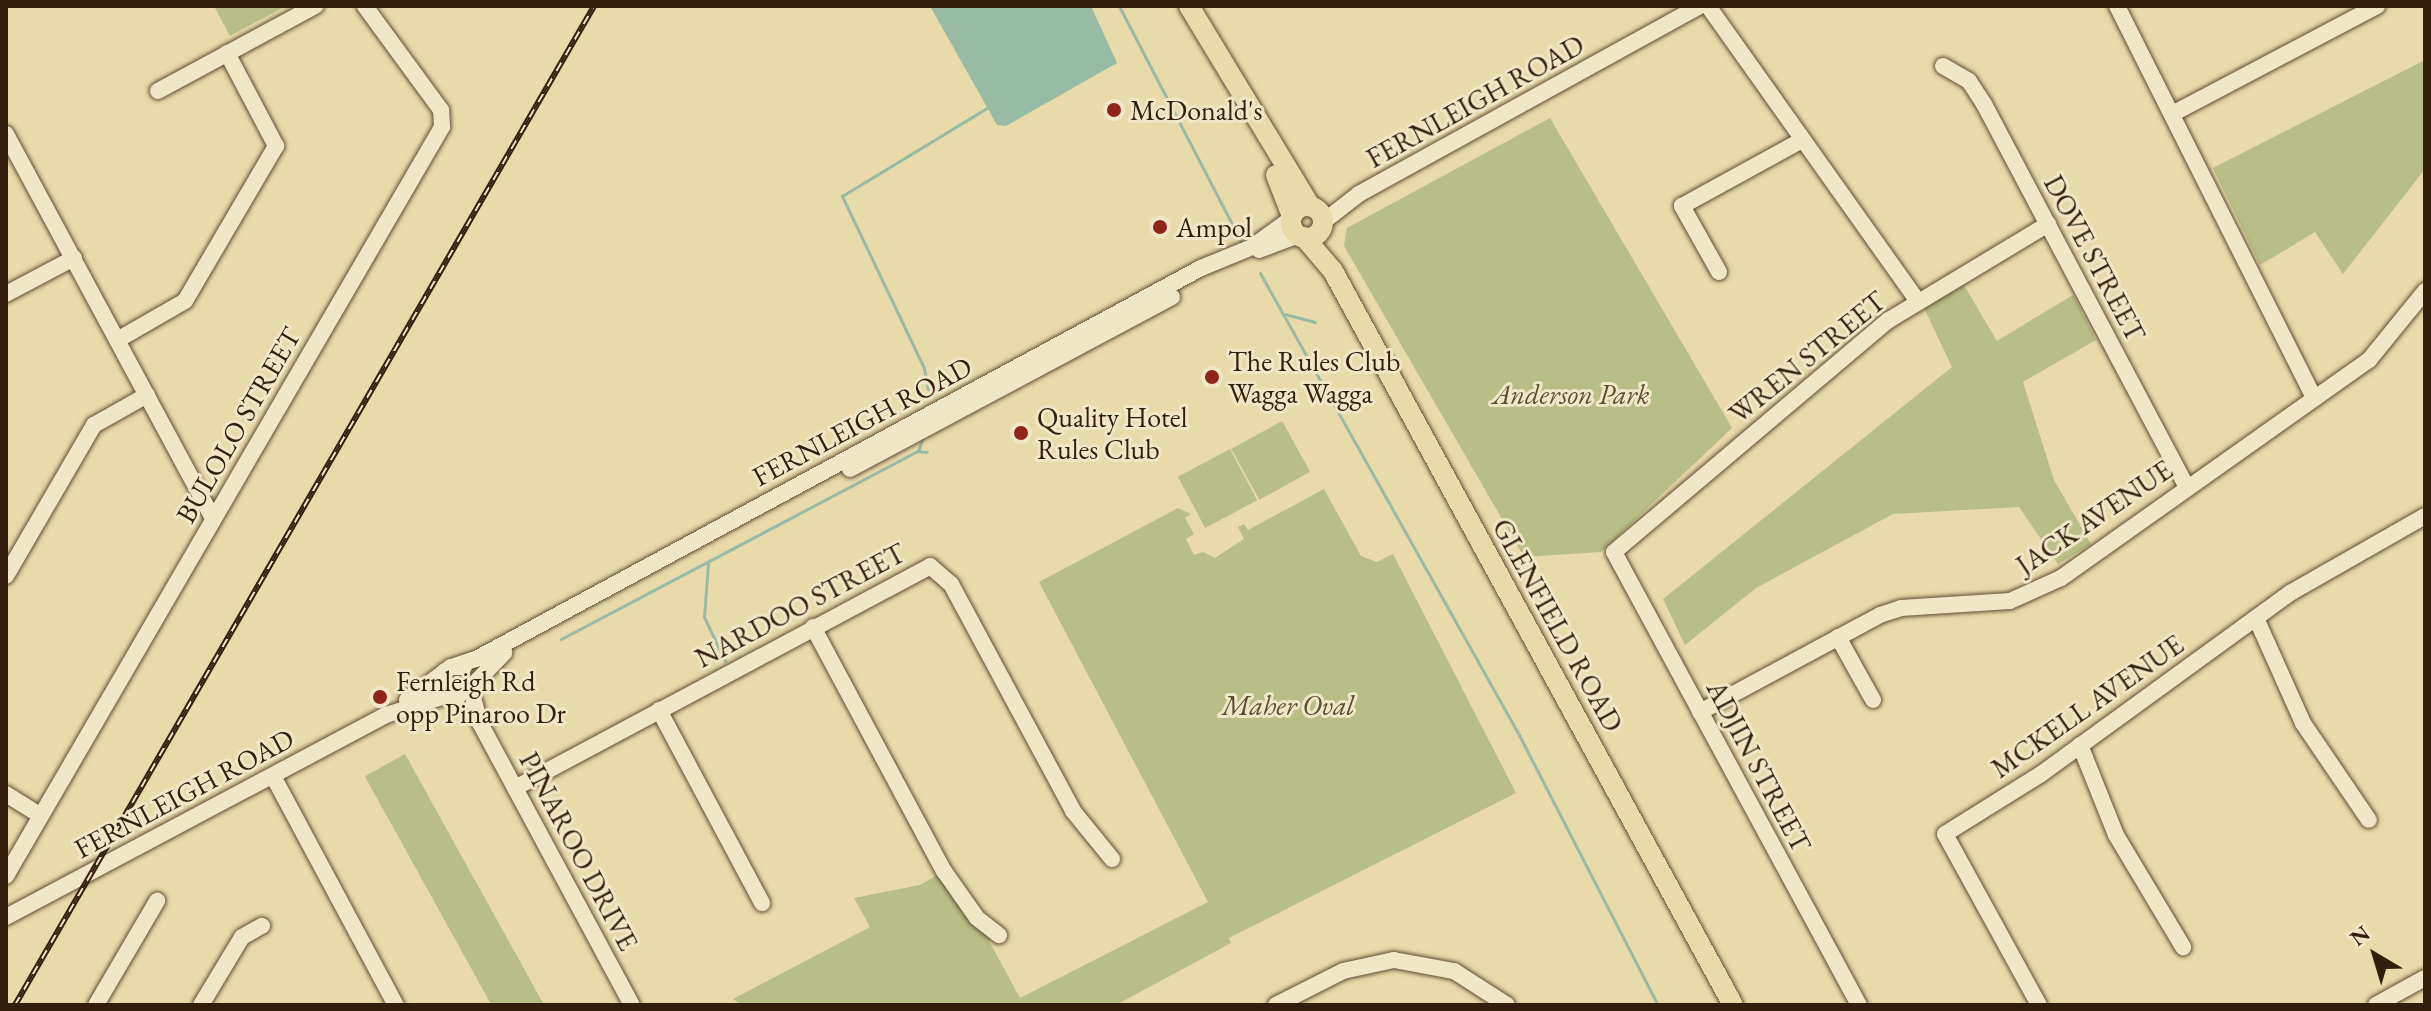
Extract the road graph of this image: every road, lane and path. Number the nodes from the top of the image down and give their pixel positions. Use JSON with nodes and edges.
{"nodes":[{"id":1,"x":315,"y":6,"type":"edge"},
{"id":2,"x":365,"y":6,"type":"edge"},
{"id":3,"x":1700,"y":6,"type":"edge"},
{"id":4,"x":1708,"y":6,"type":"edge"},
{"id":5,"x":2117,"y":6,"type":"edge"},
{"id":6,"x":2377,"y":6,"type":"edge"},
{"id":7,"x":1194,"y":15,"type":"edge"},
{"id":8,"x":227,"y":53,"type":"junction"},
{"id":9,"x":1943,"y":66,"type":"dead end"},
{"id":10,"x":158,"y":91,"type":"dead end"},
{"id":11,"x":2172,"y":114,"type":"junction"},
{"id":12,"x":6,"y":134,"type":"edge"},
{"id":13,"x":1800,"y":141,"type":"junction"},
{"id":14,"x":1307,"y":221,"type":"junction"},
{"id":15,"x":2048,"y":224,"type":"junction"},
{"id":16,"x":74,"y":258,"type":"junction"},
{"id":17,"x":1719,"y":272,"type":"dead end"},
{"id":18,"x":2425,"y":291,"type":"edge"},
{"id":19,"x":6,"y":294,"type":"edge"},
{"id":20,"x":1918,"y":301,"type":"junction"},
{"id":21,"x":119,"y":339,"type":"junction"},
{"id":22,"x":147,"y":395,"type":"junction"},
{"id":23,"x":2314,"y":398,"type":"junction"},
{"id":24,"x":2187,"y":487,"type":"junction"},
{"id":25,"x":2425,"y":516,"type":"edge"},
{"id":26,"x":213,"y":519,"type":"junction"},
{"id":27,"x":1614,"y":552,"type":"joint"},
{"id":28,"x":6,"y":576,"type":"edge"},
{"id":29,"x":2256,"y":618,"type":"junction"},
{"id":30,"x":813,"y":627,"type":"junction"},
{"id":31,"x":1838,"y":637,"type":"junction"},
{"id":32,"x":450,"y":669,"type":"junction"},
{"id":33,"x":472,"y":688,"type":"junction"},
{"id":34,"x":452,"y":696,"type":"junction"},
{"id":35,"x":1873,"y":700,"type":"dead end"},
{"id":36,"x":659,"y":710,"type":"junction"},
{"id":37,"x":1700,"y":712,"type":"junction"},
{"id":38,"x":386,"y":715,"type":"junction"},
{"id":39,"x":480,"y":723,"type":"junction"},
{"id":40,"x":2080,"y":745,"type":"junction"},
{"id":41,"x":273,"y":776,"type":"junction"},
{"id":42,"x":515,"y":788,"type":"junction"},
{"id":43,"x":6,"y":794,"type":"edge"},
{"id":44,"x":40,"y":815,"type":"junction"},
{"id":45,"x":2369,"y":820,"type":"dead end"},
{"id":46,"x":1112,"y":859,"type":"dead end"},
{"id":47,"x":6,"y":876,"type":"edge"},
{"id":48,"x":157,"y":901,"type":"dead end"},
{"id":49,"x":762,"y":903,"type":"dead end"},
{"id":50,"x":6,"y":917,"type":"edge"},
{"id":51,"x":262,"y":926,"type":"dead end"},
{"id":52,"x":999,"y":935,"type":"dead end"},
{"id":53,"x":2183,"y":947,"type":"dead end"},
{"id":54,"x":2425,"y":978,"type":"edge"},
{"id":55,"x":208,"y":1003,"type":"edge"},
{"id":56,"x":96,"y":1005,"type":"edge"},
{"id":57,"x":396,"y":1005,"type":"edge"},
{"id":58,"x":632,"y":1005,"type":"edge"},
{"id":59,"x":1276,"y":1005,"type":"edge"},
{"id":60,"x":1507,"y":1005,"type":"edge"},
{"id":61,"x":1733,"y":1005,"type":"edge"},
{"id":62,"x":1859,"y":1005,"type":"edge"},
{"id":63,"x":2039,"y":1005,"type":"edge"},
{"id":64,"x":2376,"y":1005,"type":"edge"}],
"edges":[{"from":1,"to":8,"type":"street"},
{"from":2,"to":26,"type":"street","name":"BULOLO STREET"},
{"from":3,"to":14,"type":"street","name":"FERNLEIGH ROAD"},
{"from":4,"to":13,"type":"street"},
{"from":5,"to":11,"type":"street"},
{"from":6,"to":11,"type":"street"},
{"from":7,"to":14,"type":"main road","name":"GLENFIELD ROAD"},
{"from":8,"to":10,"type":"street"},
{"from":8,"to":21,"type":"street"},
{"from":9,"to":15,"type":"street","name":"DOVE STREET"},
{"from":11,"to":23,"type":"street"},
{"from":12,"to":16,"type":"street"},
{"from":13,"to":17,"type":"street"},
{"from":13,"to":20,"type":"street"},
{"from":14,"to":32,"type":"street","name":"FERNLEIGH ROAD"},
{"from":14,"to":33,"type":"street","name":"FERNLEIGH ROAD"},
{"from":14,"to":61,"type":"main road","name":"GLENFIELD ROAD"},
{"from":15,"to":20,"type":"street","name":"WREN STREET"},
{"from":15,"to":24,"type":"street","name":"DOVE STREET"},
{"from":16,"to":19,"type":"street"},
{"from":16,"to":21,"type":"street"},
{"from":18,"to":23,"type":"street","name":"JACK AVENUE"},
{"from":20,"to":27,"type":"street","name":"WREN STREET"},
{"from":21,"to":22,"type":"street"},
{"from":22,"to":26,"type":"street"},
{"from":22,"to":28,"type":"street"},
{"from":23,"to":24,"type":"street","name":"JACK AVENUE"},
{"from":24,"to":31,"type":"street","name":"JACK AVENUE"},
{"from":25,"to":29,"type":"street","name":"MCKELL AVENUE"},
{"from":26,"to":44,"type":"street","name":"BULOLO STREET"},
{"from":27,"to":37,"type":"street","name":"ADJIN STREET"},
{"from":29,"to":40,"type":"street","name":"MCKELL AVENUE"},
{"from":29,"to":45,"type":"street"},
{"from":30,"to":36,"type":"street","name":"NARDOO STREET"},
{"from":30,"to":46,"type":"street","name":"NARDOO STREET"},
{"from":30,"to":52,"type":"street"},
{"from":31,"to":35,"type":"street"},
{"from":31,"to":37,"type":"street","name":"JACK AVENUE"},
{"from":32,"to":33,"type":"street"},
{"from":32,"to":34,"type":"street"},
{"from":32,"to":38,"type":"street","name":"FERNLEIGH ROAD"},
{"from":33,"to":34,"type":"street","name":"FERNLEIGH ROAD"},
{"from":33,"to":39,"type":"street","name":"PINAROO DRIVE"},
{"from":34,"to":38,"type":"street","name":"FERNLEIGH ROAD"},
{"from":34,"to":39,"type":"street","name":"PINAROO DRIVE"},
{"from":36,"to":42,"type":"street","name":"NARDOO STREET"},
{"from":36,"to":49,"type":"street"},
{"from":37,"to":62,"type":"street","name":"ADJIN STREET"},
{"from":38,"to":41,"type":"street","name":"FERNLEIGH ROAD"},
{"from":39,"to":42,"type":"street","name":"PINAROO DRIVE"},
{"from":40,"to":53,"type":"street"},
{"from":40,"to":63,"type":"street","name":"MCKELL AVENUE"},
{"from":41,"to":50,"type":"street","name":"FERNLEIGH ROAD"},
{"from":41,"to":57,"type":"street"},
{"from":42,"to":58,"type":"street","name":"PINAROO DRIVE"},
{"from":43,"to":44,"type":"street"},
{"from":44,"to":47,"type":"street","name":"BULOLO STREET"},
{"from":48,"to":56,"type":"street"},
{"from":51,"to":55,"type":"street"},
{"from":54,"to":64,"type":"street"},
{"from":59,"to":60,"type":"street"}]}
